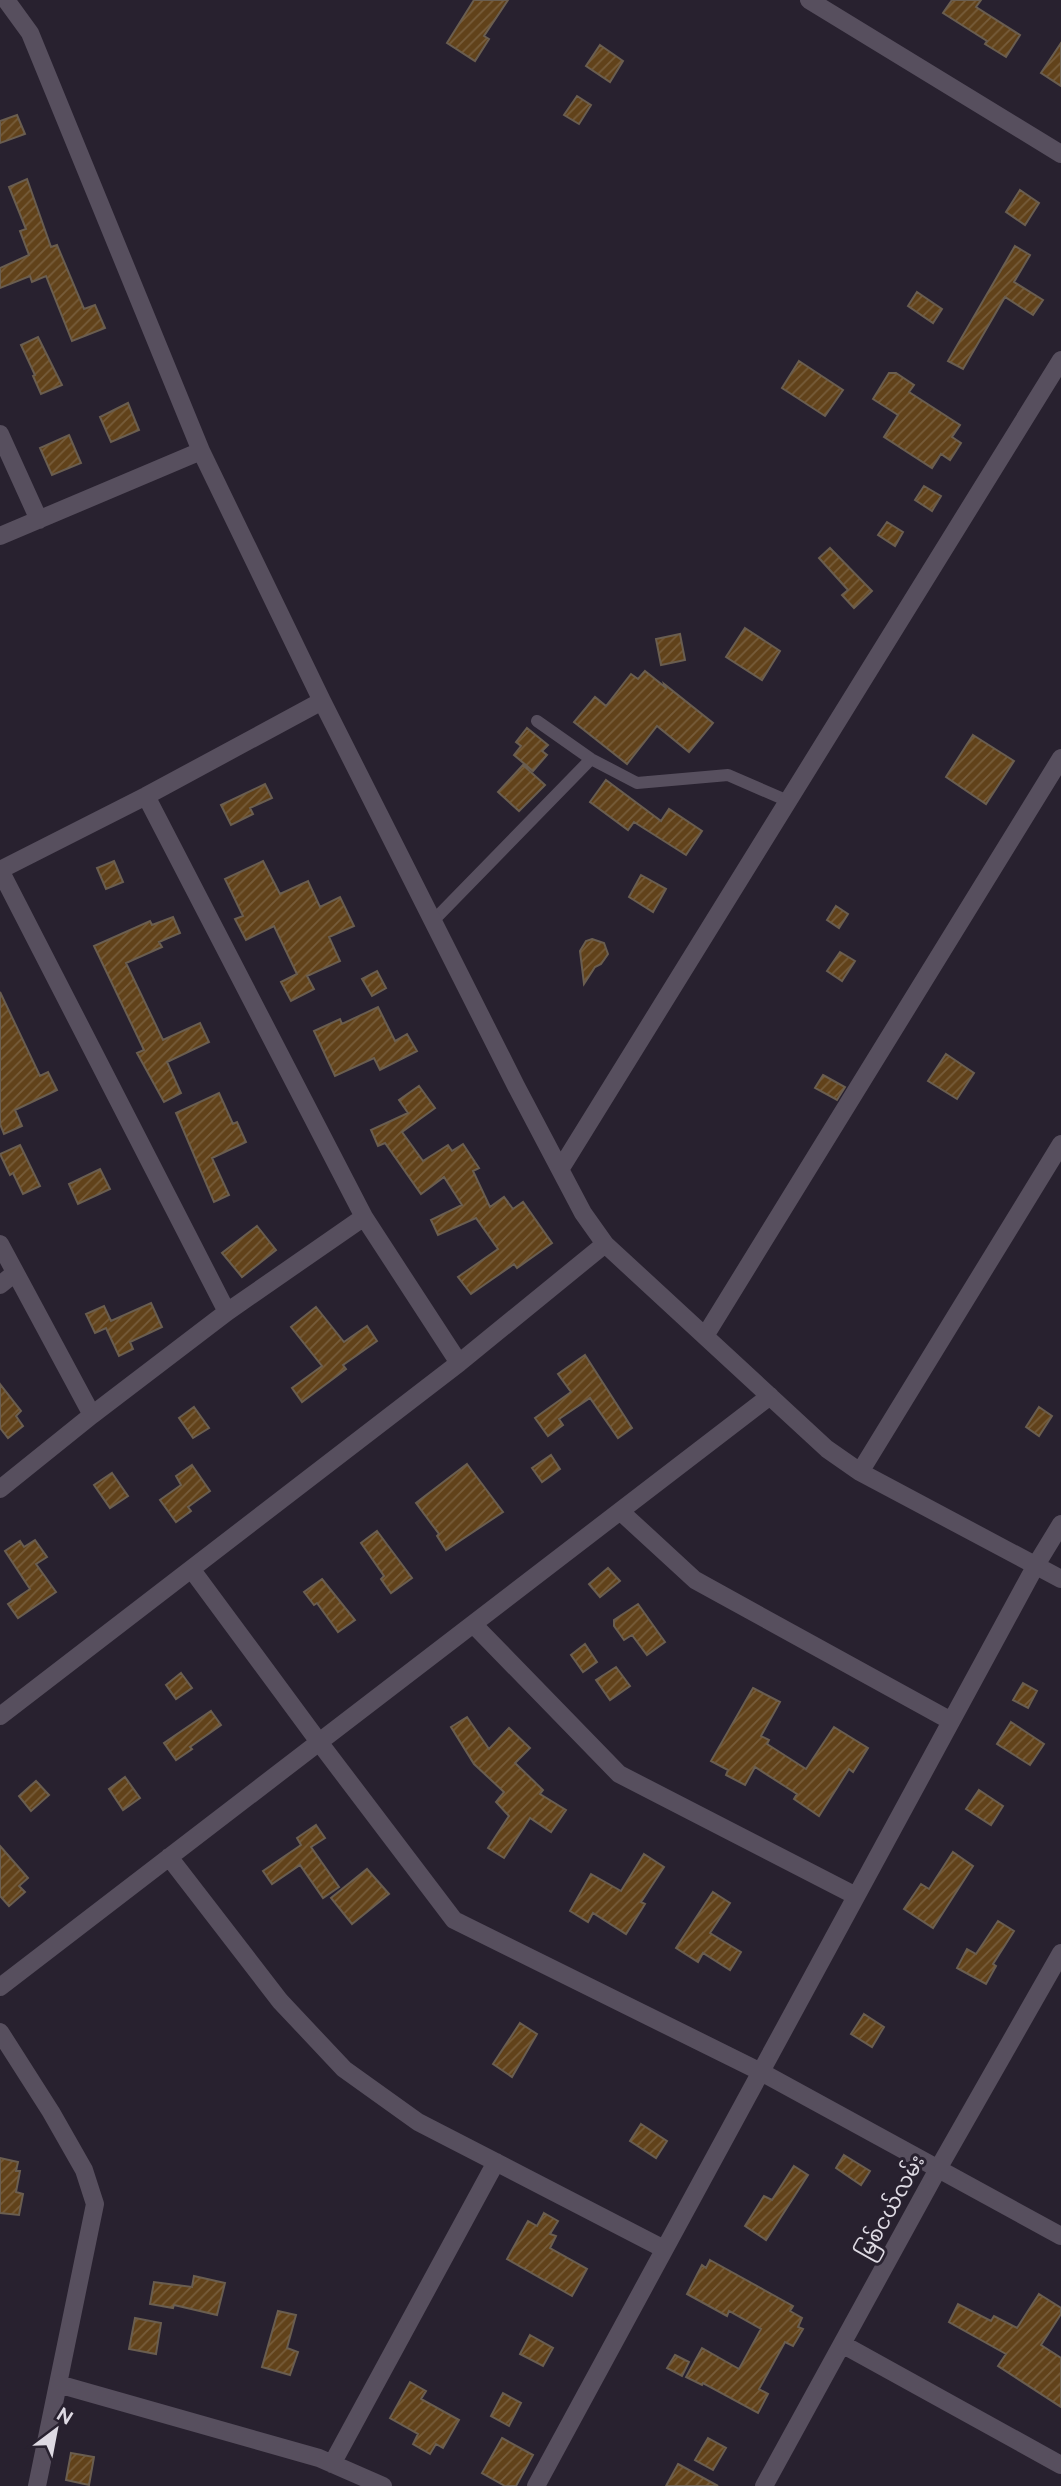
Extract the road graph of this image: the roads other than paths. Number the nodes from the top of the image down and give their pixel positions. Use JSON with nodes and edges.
{"nodes":[{"id":1,"x":6,"y":0,"type":"edge"},
{"id":2,"x":808,"y":0,"type":"edge"},
{"id":3,"x":1061,"y":155,"type":"edge"},
{"id":4,"x":1061,"y":360,"type":"edge"},
{"id":5,"x":0,"y":434,"type":"edge"},
{"id":6,"x":201,"y":451,"type":"junction"},
{"id":7,"x":38,"y":520,"type":"junction"},
{"id":8,"x":0,"y":536,"type":"edge"},
{"id":9,"x":322,"y":701,"type":"junction"},
{"id":10,"x":537,"y":721,"type":"dead end"},
{"id":11,"x":1061,"y":758,"type":"edge"},
{"id":12,"x":591,"y":760,"type":"junction"},
{"id":13,"x":146,"y":796,"type":"junction"},
{"id":14,"x":788,"y":800,"type":"junction"},
{"id":15,"x":0,"y":870,"type":"edge"},
{"id":16,"x":433,"y":921,"type":"junction"},
{"id":17,"x":1061,"y":1144,"type":"edge"},
{"id":18,"x":561,"y":1168,"type":"junction"},
{"id":19,"x":364,"y":1217,"type":"junction"},
{"id":20,"x":0,"y":1244,"type":"edge"},
{"id":21,"x":604,"y":1244,"type":"junction"},
{"id":22,"x":15,"y":1273,"type":"junction"},
{"id":23,"x":0,"y":1285,"type":"edge"},
{"id":24,"x":227,"y":1312,"type":"junction"},
{"id":25,"x":705,"y":1336,"type":"junction"},
{"id":26,"x":459,"y":1363,"type":"junction"},
{"id":27,"x":770,"y":1396,"type":"junction"},
{"id":28,"x":92,"y":1415,"type":"junction"},
{"id":29,"x":860,"y":1472,"type":"junction"},
{"id":30,"x":0,"y":1489,"type":"edge"},
{"id":31,"x":620,"y":1511,"type":"junction"},
{"id":32,"x":1061,"y":1524,"type":"edge"},
{"id":33,"x":1036,"y":1565,"type":"junction"},
{"id":34,"x":192,"y":1570,"type":"junction"},
{"id":35,"x":1061,"y":1578,"type":"edge"},
{"id":36,"x":473,"y":1624,"type":"junction"},
{"id":37,"x":0,"y":1716,"type":"edge"},
{"id":38,"x":951,"y":1721,"type":"junction"},
{"id":39,"x":319,"y":1742,"type":"junction"},
{"id":40,"x":169,"y":1857,"type":"junction"},
{"id":41,"x":856,"y":1896,"type":"junction"},
{"id":42,"x":1061,"y":1953,"type":"edge"},
{"id":43,"x":0,"y":1987,"type":"edge"},
{"id":44,"x":0,"y":2032,"type":"edge"},
{"id":45,"x":761,"y":2072,"type":"junction"},
{"id":46,"x":496,"y":2162,"type":"junction"},
{"id":47,"x":938,"y":2169,"type":"junction"},
{"id":48,"x":1061,"y":2236,"type":"edge"},
{"id":49,"x":664,"y":2249,"type":"junction"},
{"id":50,"x":842,"y":2344,"type":"junction"},
{"id":51,"x":58,"y":2384,"type":"junction"},
{"id":52,"x":332,"y":2464,"type":"junction"},
{"id":53,"x":1061,"y":2465,"type":"edge"},
{"id":54,"x":37,"y":2486,"type":"edge"},
{"id":55,"x":383,"y":2486,"type":"edge"},
{"id":56,"x":536,"y":2486,"type":"edge"},
{"id":57,"x":764,"y":2486,"type":"edge"}],
"edges":[{"from":1,"to":6,"type":"street"},
{"from":2,"to":3,"type":"street"},
{"from":4,"to":14,"type":"street"},
{"from":5,"to":7,"type":"street"},
{"from":6,"to":7,"type":"street"},
{"from":6,"to":9,"type":"street"},
{"from":7,"to":8,"type":"street"},
{"from":9,"to":13,"type":"street"},
{"from":9,"to":16,"type":"street"},
{"from":10,"to":12,"type":"lane"},
{"from":11,"to":25,"type":"street"},
{"from":12,"to":14,"type":"lane"},
{"from":12,"to":16,"type":"lane"},
{"from":13,"to":15,"type":"street"},
{"from":13,"to":19,"type":"street"},
{"from":14,"to":18,"type":"street"},
{"from":15,"to":24,"type":"street"},
{"from":16,"to":18,"type":"street"},
{"from":17,"to":29,"type":"street"},
{"from":18,"to":21,"type":"street"},
{"from":19,"to":24,"type":"street"},
{"from":19,"to":26,"type":"street"},
{"from":20,"to":22,"type":"street"},
{"from":21,"to":25,"type":"street"},
{"from":21,"to":26,"type":"street"},
{"from":22,"to":23,"type":"street"},
{"from":22,"to":28,"type":"street"},
{"from":24,"to":28,"type":"street"},
{"from":25,"to":27,"type":"street"},
{"from":26,"to":34,"type":"street"},
{"from":27,"to":29,"type":"street"},
{"from":27,"to":31,"type":"street"},
{"from":28,"to":30,"type":"street"},
{"from":29,"to":33,"type":"street"},
{"from":31,"to":36,"type":"street"},
{"from":31,"to":38,"type":"street"},
{"from":32,"to":33,"type":"street"},
{"from":33,"to":35,"type":"street"},
{"from":33,"to":38,"type":"street"},
{"from":34,"to":37,"type":"street"},
{"from":34,"to":39,"type":"street"},
{"from":36,"to":39,"type":"street"},
{"from":36,"to":41,"type":"street"},
{"from":38,"to":41,"type":"street"},
{"from":39,"to":40,"type":"street"},
{"from":39,"to":45,"type":"street"},
{"from":40,"to":43,"type":"street"},
{"from":40,"to":46,"type":"street"},
{"from":41,"to":45,"type":"street"},
{"from":42,"to":47,"type":"street","name":"မြစ်ငယ်လမ်း"},
{"from":44,"to":51,"type":"street"},
{"from":45,"to":47,"type":"street"},
{"from":45,"to":49,"type":"street"},
{"from":46,"to":49,"type":"street"},
{"from":46,"to":52,"type":"street"},
{"from":47,"to":48,"type":"street"},
{"from":47,"to":50,"type":"street","name":"မြစ်ငယ်လမ်း"},
{"from":49,"to":56,"type":"street"},
{"from":50,"to":53,"type":"street"},
{"from":50,"to":57,"type":"street","name":"မြစ်ငယ်လမ်း"},
{"from":51,"to":52,"type":"street"},
{"from":51,"to":54,"type":"street"},
{"from":52,"to":55,"type":"street"}]}
